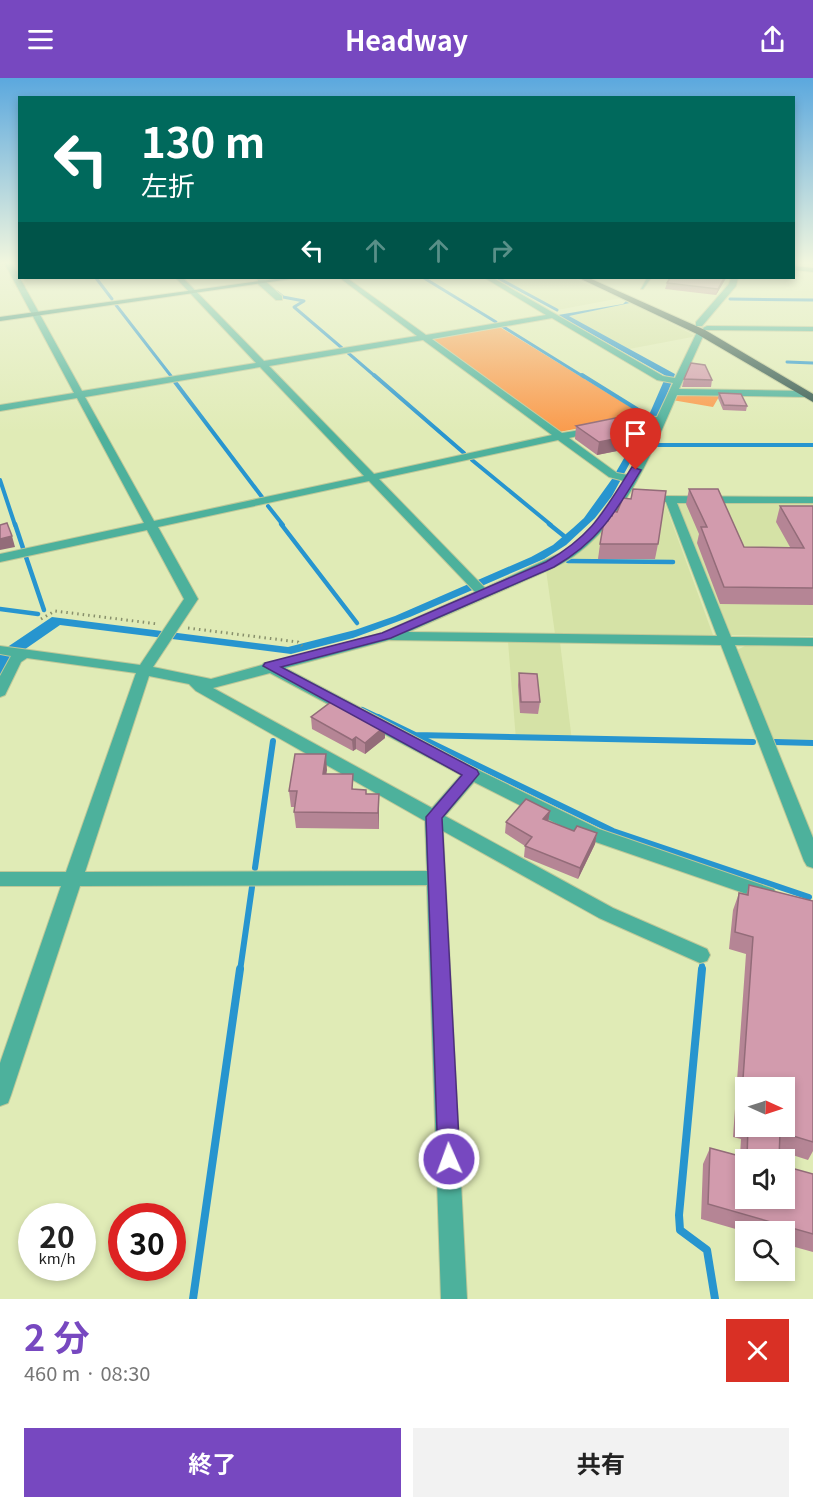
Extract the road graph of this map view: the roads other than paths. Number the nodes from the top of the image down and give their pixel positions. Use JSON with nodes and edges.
{"nodes":[{"id":1,"x":38,"y":319,"type":"edge"},
{"id":2,"x":219,"y":319,"type":"edge"},
{"id":3,"x":399,"y":319,"type":"edge"},
{"id":4,"x":534,"y":319,"type":"edge"},
{"id":5,"x":557,"y":319,"type":"edge"},
{"id":6,"x":681,"y":319,"type":"edge"},
{"id":7,"x":683,"y":319,"type":"edge"},
{"id":8,"x":708,"y":319,"type":"edge"},
{"id":9,"x":702,"y":328,"type":"junction"},
{"id":10,"x":813,"y":329,"type":"edge"},
{"id":11,"x":423,"y":337,"type":"junction"},
{"id":12,"x":263,"y":364,"type":"junction"},
{"id":13,"x":676,"y":381,"type":"junction"},
{"id":14,"x":672,"y":392,"type":"junction"},
{"id":15,"x":810,"y":393,"type":"edge"},
{"id":16,"x":78,"y":395,"type":"junction"},
{"id":17,"x":0,"y":408,"type":"edge"},
{"id":18,"x":660,"y":420,"type":"junction"},
{"id":19,"x":561,"y":436,"type":"junction"},
{"id":20,"x":373,"y":478,"type":"junction"},
{"id":21,"x":631,"y":479,"type":"junction"},
{"id":22,"x":650,"y":498,"type":"edge"},
{"id":23,"x":670,"y":499,"type":"junction"},
{"id":24,"x":813,"y":500,"type":"edge"},
{"id":25,"x":150,"y":526,"type":"junction"},
{"id":26,"x":0,"y":558,"type":"edge"},
{"id":27,"x":483,"y":593,"type":"junction"},
{"id":28,"x":387,"y":636,"type":"junction"},
{"id":29,"x":726,"y":640,"type":"junction"},
{"id":30,"x":813,"y":642,"type":"edge"},
{"id":31,"x":0,"y":650,"type":"edge"},
{"id":32,"x":25,"y":653,"type":"junction"},
{"id":33,"x":269,"y":666,"type":"junction"},
{"id":34,"x":144,"y":670,"type":"junction"},
{"id":35,"x":192,"y":679,"type":"junction"},
{"id":36,"x":0,"y":692,"type":"edge"},
{"id":37,"x":471,"y":774,"type":"junction"},
{"id":38,"x":434,"y":817,"type":"junction"},
{"id":39,"x":813,"y":861,"type":"edge"},
{"id":40,"x":438,"y":878,"type":"junction"},
{"id":41,"x":0,"y":879,"type":"edge"},
{"id":42,"x":72,"y":879,"type":"junction"},
{"id":43,"x":779,"y":899,"type":"edge"},
{"id":44,"x":700,"y":955,"type":"dead end"},
{"id":45,"x":0,"y":1095,"type":"edge"},
{"id":46,"x":454,"y":1299,"type":"edge"}],
"edges":[{"from":1,"to":16,"type":"street"},
{"from":2,"to":12,"type":"street"},
{"from":3,"to":11,"type":"street"},
{"from":4,"to":11,"type":"street"},
{"from":5,"to":13,"type":"street"},
{"from":6,"to":9,"type":"highway"},
{"from":7,"to":9,"type":"highway"},
{"from":8,"to":9,"type":"street"},
{"from":9,"to":10,"type":"street"},
{"from":9,"to":13,"type":"street"},
{"from":9,"to":15,"type":"highway"},
{"from":11,"to":12,"type":"street"},
{"from":11,"to":19,"type":"street"},
{"from":12,"to":16,"type":"street"},
{"from":12,"to":20,"type":"street"},
{"from":13,"to":14,"type":"street"},
{"from":14,"to":15,"type":"street"},
{"from":14,"to":18,"type":"street"},
{"from":16,"to":17,"type":"street"},
{"from":16,"to":25,"type":"street"},
{"from":18,"to":19,"type":"street"},
{"from":18,"to":21,"type":"street"},
{"from":19,"to":20,"type":"street"},
{"from":19,"to":21,"type":"street"},
{"from":20,"to":25,"type":"street"},
{"from":20,"to":27,"type":"street"},
{"from":21,"to":27,"type":"street"},
{"from":22,"to":23,"type":"street"},
{"from":23,"to":24,"type":"street"},
{"from":23,"to":29,"type":"street"},
{"from":25,"to":26,"type":"street"},
{"from":25,"to":34,"type":"street"},
{"from":27,"to":28,"type":"street"},
{"from":28,"to":29,"type":"street"},
{"from":28,"to":33,"type":"street"},
{"from":29,"to":30,"type":"street"},
{"from":29,"to":39,"type":"street"},
{"from":31,"to":32,"type":"street"},
{"from":32,"to":34,"type":"street"},
{"from":32,"to":36,"type":"street"},
{"from":33,"to":35,"type":"street"},
{"from":33,"to":37,"type":"street"},
{"from":34,"to":35,"type":"street"},
{"from":34,"to":42,"type":"street"},
{"from":35,"to":38,"type":"street"},
{"from":37,"to":38,"type":"street"},
{"from":37,"to":43,"type":"street"},
{"from":38,"to":40,"type":"street"},
{"from":38,"to":44,"type":"street"},
{"from":40,"to":42,"type":"street"},
{"from":40,"to":46,"type":"street"},
{"from":41,"to":42,"type":"street"},
{"from":42,"to":45,"type":"street"}]}
